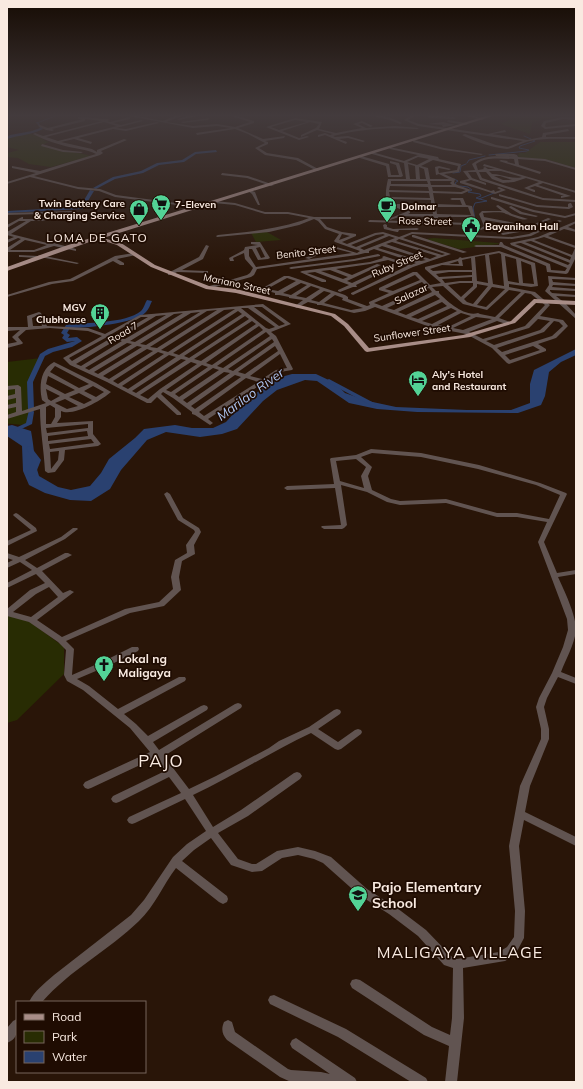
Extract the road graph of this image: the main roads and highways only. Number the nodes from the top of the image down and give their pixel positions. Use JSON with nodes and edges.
{"nodes":[{"id":1,"x":332,"y":166,"type":"edge"},
{"id":2,"x":98,"y":238,"type":"junction"},
{"id":3,"x":7,"y":269,"type":"edge"},
{"id":4,"x":576,"y":303,"type":"edge"},
{"id":5,"x":367,"y":350,"type":"joint"}],
"edges":[{"from":1,"to":2,"type":"main road"},
{"from":2,"to":3,"type":"main road"},
{"from":2,"to":5,"type":"main road","name":"Mariano Street"},
{"from":4,"to":5,"type":"main road","name":"Sunflower Street"}]}
